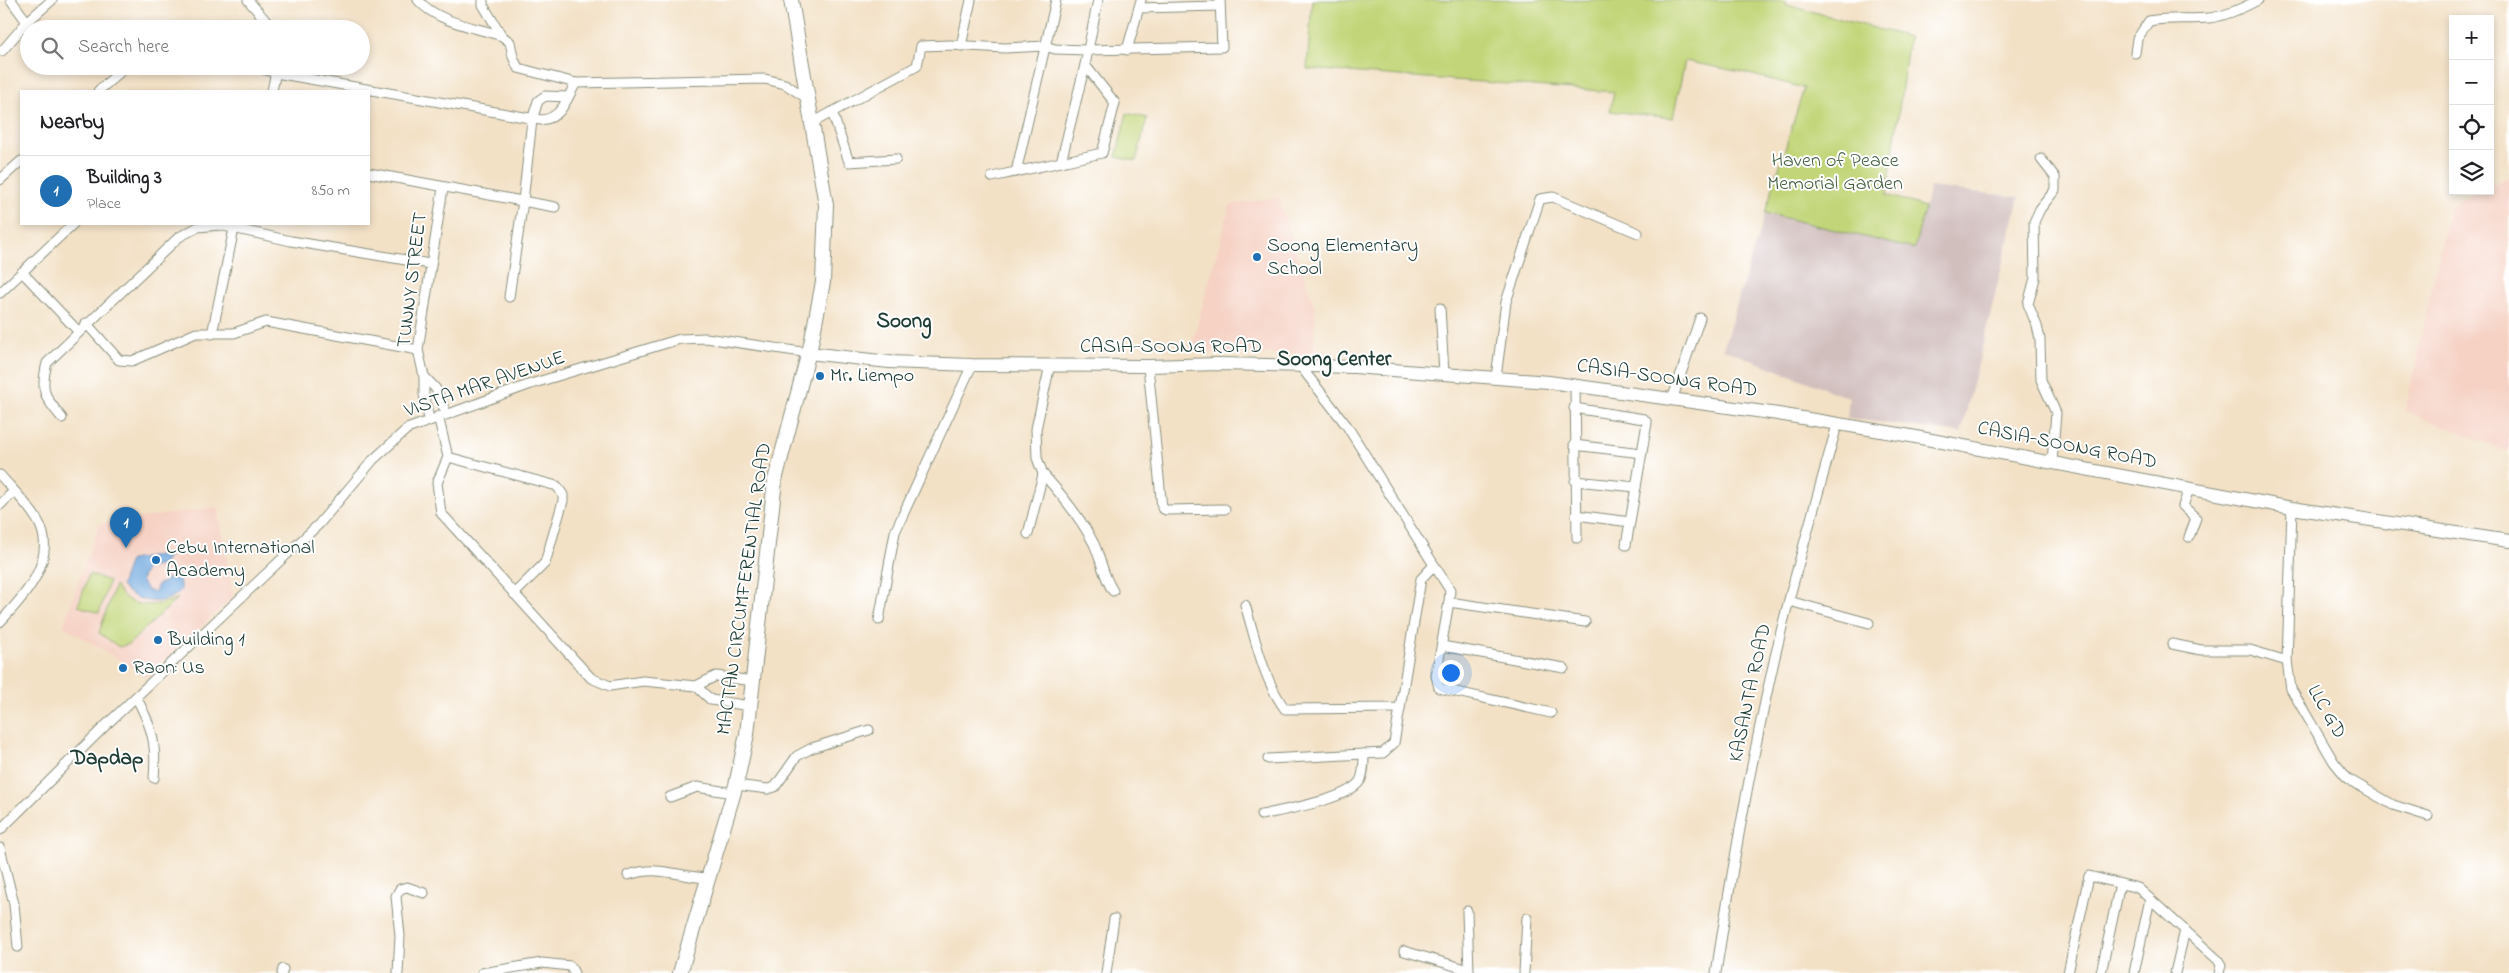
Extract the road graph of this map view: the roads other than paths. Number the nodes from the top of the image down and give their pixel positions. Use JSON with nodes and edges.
{"nodes":[{"id":1,"x":11,"y":0,"type":"edge"},
{"id":2,"x":52,"y":0,"type":"edge"},
{"id":3,"x":248,"y":0,"type":"edge"},
{"id":4,"x":418,"y":0,"type":"edge"},
{"id":5,"x":483,"y":0,"type":"edge"},
{"id":6,"x":791,"y":0,"type":"edge"},
{"id":7,"x":971,"y":0,"type":"edge"},
{"id":8,"x":1056,"y":0,"type":"edge"},
{"id":9,"x":1098,"y":0,"type":"edge"},
{"id":10,"x":2258,"y":0,"type":"edge"},
{"id":11,"x":1220,"y":3,"type":"edge"},
{"id":12,"x":1140,"y":4,"type":"edge"},
{"id":13,"x":26,"y":20,"type":"edge"},
{"id":14,"x":29,"y":20,"type":"edge"},
{"id":15,"x":265,"y":20,"type":"edge"},
{"id":16,"x":20,"y":30,"type":"edge"},
{"id":17,"x":502,"y":36,"type":"junction"},
{"id":18,"x":961,"y":46,"type":"junction"},
{"id":19,"x":1045,"y":46,"type":"junction"},
{"id":20,"x":1087,"y":50,"type":"junction"},
{"id":21,"x":1127,"y":50,"type":"junction"},
{"id":22,"x":2,"y":51,"type":"dead end"},
{"id":23,"x":2135,"y":53,"type":"dead end"},
{"id":24,"x":1086,"y":65,"type":"junction"},
{"id":25,"x":117,"y":75,"type":"edge"},
{"id":26,"x":276,"y":75,"type":"edge"},
{"id":27,"x":302,"y":75,"type":"edge"},
{"id":28,"x":576,"y":83,"type":"junction"},
{"id":29,"x":99,"y":90,"type":"edge"},
{"id":30,"x":272,"y":90,"type":"edge"},
{"id":31,"x":568,"y":97,"type":"junction"},
{"id":32,"x":808,"y":99,"type":"junction"},
{"id":33,"x":832,"y":112,"type":"junction"},
{"id":34,"x":532,"y":120,"type":"junction"},
{"id":35,"x":812,"y":123,"type":"junction"},
{"id":36,"x":896,"y":159,"type":"dead end"},
{"id":37,"x":2041,"y":159,"type":"dead end"},
{"id":38,"x":20,"y":162,"type":"edge"},
{"id":39,"x":1061,"y":162,"type":"junction"},
{"id":40,"x":1016,"y":172,"type":"junction"},
{"id":41,"x":370,"y":173,"type":"edge"},
{"id":42,"x":992,"y":177,"type":"dead end"},
{"id":43,"x":0,"y":180,"type":"edge"},
{"id":44,"x":443,"y":188,"type":"junction"},
{"id":45,"x":524,"y":202,"type":"junction"},
{"id":46,"x":555,"y":207,"type":"dead end"},
{"id":47,"x":72,"y":225,"type":"edge"},
{"id":48,"x":235,"y":226,"type":"edge"},
{"id":49,"x":1638,"y":233,"type":"dead end"},
{"id":50,"x":430,"y":264,"type":"junction"},
{"id":51,"x":22,"y":272,"type":"junction"},
{"id":52,"x":0,"y":293,"type":"edge"},
{"id":53,"x":509,"y":297,"type":"dead end"},
{"id":54,"x":1440,"y":308,"type":"dead end"},
{"id":55,"x":1700,"y":318,"type":"dead end"},
{"id":56,"x":86,"y":323,"type":"junction"},
{"id":57,"x":78,"y":331,"type":"junction"},
{"id":58,"x":212,"y":334,"type":"junction"},
{"id":59,"x":418,"y":350,"type":"junction"},
{"id":60,"x":809,"y":353,"type":"junction"},
{"id":61,"x":972,"y":365,"type":"junction"},
{"id":62,"x":1050,"y":365,"type":"junction"},
{"id":63,"x":1148,"y":366,"type":"junction"},
{"id":64,"x":1301,"y":367,"type":"junction"},
{"id":65,"x":1444,"y":372,"type":"junction"},
{"id":66,"x":424,"y":376,"type":"junction"},
{"id":67,"x":1496,"y":377,"type":"junction"},
{"id":68,"x":1575,"y":385,"type":"junction"},
{"id":69,"x":1672,"y":400,"type":"junction"},
{"id":70,"x":1574,"y":408,"type":"junction"},
{"id":71,"x":438,"y":416,"type":"junction"},
{"id":72,"x":62,"y":418,"type":"dead end"},
{"id":73,"x":1837,"y":425,"type":"junction"},
{"id":74,"x":1574,"y":445,"type":"junction"},
{"id":75,"x":1642,"y":453,"type":"junction"},
{"id":76,"x":448,"y":457,"type":"junction"},
{"id":77,"x":2052,"y":462,"type":"junction"},
{"id":78,"x":1043,"y":474,"type":"junction"},
{"id":79,"x":0,"y":475,"type":"edge"},
{"id":80,"x":1575,"y":481,"type":"junction"},
{"id":81,"x":1636,"y":487,"type":"junction"},
{"id":82,"x":2189,"y":488,"type":"junction"},
{"id":83,"x":14,"y":491,"type":"junction"},
{"id":84,"x":0,"y":505,"type":"edge"},
{"id":85,"x":2292,"y":508,"type":"junction"},
{"id":86,"x":1225,"y":509,"type":"dead end"},
{"id":87,"x":1576,"y":515,"type":"junction"},
{"id":88,"x":1630,"y":522,"type":"junction"},
{"id":89,"x":1028,"y":534,"type":"dead end"},
{"id":90,"x":2189,"y":537,"type":"dead end"},
{"id":91,"x":1577,"y":538,"type":"dead end"},
{"id":92,"x":2509,"y":542,"type":"edge"},
{"id":93,"x":1626,"y":545,"type":"dead end"},
{"id":94,"x":1434,"y":565,"type":"junction"},
{"id":95,"x":1113,"y":590,"type":"dead end"},
{"id":96,"x":514,"y":594,"type":"junction"},
{"id":97,"x":1789,"y":600,"type":"junction"},
{"id":98,"x":1449,"y":602,"type":"junction"},
{"id":99,"x":1245,"y":605,"type":"dead end"},
{"id":100,"x":880,"y":620,"type":"dead end"},
{"id":101,"x":0,"y":622,"type":"edge"},
{"id":102,"x":1585,"y":622,"type":"dead end"},
{"id":103,"x":1869,"y":623,"type":"dead end"},
{"id":104,"x":2172,"y":644,"type":"dead end"},
{"id":105,"x":1442,"y":646,"type":"junction"},
{"id":106,"x":2287,"y":661,"type":"junction"},
{"id":107,"x":1564,"y":668,"type":"dead end"},
{"id":108,"x":753,"y":681,"type":"junction"},
{"id":109,"x":696,"y":686,"type":"junction"},
{"id":110,"x":136,"y":696,"type":"junction"},
{"id":111,"x":750,"y":706,"type":"junction"},
{"id":112,"x":1400,"y":708,"type":"junction"},
{"id":113,"x":1551,"y":713,"type":"dead end"},
{"id":114,"x":869,"y":730,"type":"dead end"},
{"id":115,"x":1364,"y":754,"type":"junction"},
{"id":116,"x":1268,"y":760,"type":"dead end"},
{"id":117,"x":154,"y":778,"type":"dead end"},
{"id":118,"x":734,"y":789,"type":"junction"},
{"id":119,"x":670,"y":797,"type":"dead end"},
{"id":120,"x":1261,"y":815,"type":"dead end"},
{"id":121,"x":2428,"y":816,"type":"dead end"},
{"id":122,"x":0,"y":830,"type":"edge"},
{"id":123,"x":0,"y":848,"type":"edge"},
{"id":124,"x":628,"y":875,"type":"dead end"},
{"id":125,"x":708,"y":878,"type":"junction"},
{"id":126,"x":2120,"y":884,"type":"junction"},
{"id":127,"x":424,"y":893,"type":"dead end"},
{"id":128,"x":2150,"y":899,"type":"junction"},
{"id":129,"x":1467,"y":911,"type":"dead end"},
{"id":130,"x":1527,"y":918,"type":"dead end"},
{"id":131,"x":1114,"y":919,"type":"dead end"},
{"id":132,"x":2185,"y":930,"type":"junction"},
{"id":133,"x":18,"y":947,"type":"dead end"},
{"id":134,"x":1404,"y":951,"type":"dead end"},
{"id":135,"x":2220,"y":969,"type":"edge"},
{"id":136,"x":1469,"y":972,"type":"edge"},
{"id":137,"x":398,"y":973,"type":"edge"},
{"id":138,"x":482,"y":973,"type":"edge"},
{"id":139,"x":574,"y":973,"type":"edge"},
{"id":140,"x":680,"y":973,"type":"edge"},
{"id":141,"x":1106,"y":973,"type":"edge"},
{"id":142,"x":1524,"y":973,"type":"edge"},
{"id":143,"x":1716,"y":973,"type":"edge"},
{"id":144,"x":2068,"y":973,"type":"edge"},
{"id":145,"x":2101,"y":973,"type":"edge"},
{"id":146,"x":2134,"y":973,"type":"edge"},
{"id":147,"x":2176,"y":973,"type":"edge"}],
"edges":[{"from":1,"to":13,"type":"street"},
{"from":2,"to":14,"type":"street"},
{"from":3,"to":15,"type":"street"},
{"from":4,"to":17,"type":"street"},
{"from":5,"to":17,"type":"street"},
{"from":6,"to":32,"type":"main road","name":"MACTAN CIRCUMFERENTIAL ROAD"},
{"from":7,"to":18,"type":"street"},
{"from":8,"to":19,"type":"street"},
{"from":9,"to":20,"type":"street"},
{"from":10,"to":23,"type":"street"},
{"from":11,"to":12,"type":"street"},
{"from":11,"to":21,"type":"street"},
{"from":12,"to":21,"type":"street"},
{"from":16,"to":22,"type":"street"},
{"from":17,"to":28,"type":"street"},
{"from":18,"to":19,"type":"street"},
{"from":18,"to":33,"type":"street"},
{"from":19,"to":20,"type":"street"},
{"from":19,"to":40,"type":"street"},
{"from":20,"to":21,"type":"street"},
{"from":20,"to":24,"type":"street"},
{"from":24,"to":39,"type":"street"},
{"from":24,"to":39,"type":"street"},
{"from":25,"to":29,"type":"street"},
{"from":26,"to":30,"type":"street"},
{"from":27,"to":34,"type":"street"},
{"from":28,"to":31,"type":"street"},
{"from":28,"to":32,"type":"street"},
{"from":31,"to":34,"type":"street"},
{"from":31,"to":34,"type":"street"},
{"from":32,"to":35,"type":"main road","name":"MACTAN CIRCUMFERENTIAL ROAD"},
{"from":33,"to":35,"type":"street"},
{"from":33,"to":36,"type":"street"},
{"from":34,"to":45,"type":"street"},
{"from":35,"to":60,"type":"main road","name":"MACTAN CIRCUMFERENTIAL ROAD"},
{"from":37,"to":77,"type":"street"},
{"from":38,"to":43,"type":"street"},
{"from":39,"to":40,"type":"street"},
{"from":40,"to":42,"type":"street"},
{"from":41,"to":44,"type":"street"},
{"from":44,"to":45,"type":"street"},
{"from":44,"to":50,"type":"street","name":"TUNNY STREET"},
{"from":45,"to":46,"type":"street"},
{"from":45,"to":53,"type":"street"},
{"from":47,"to":51,"type":"street"},
{"from":48,"to":50,"type":"street"},
{"from":48,"to":56,"type":"street"},
{"from":48,"to":58,"type":"street"},
{"from":49,"to":67,"type":"street"},
{"from":50,"to":59,"type":"street","name":"TUNNY STREET"},
{"from":51,"to":52,"type":"street"},
{"from":51,"to":57,"type":"street"},
{"from":54,"to":65,"type":"street"},
{"from":55,"to":69,"type":"street"},
{"from":56,"to":57,"type":"street"},
{"from":56,"to":58,"type":"street"},
{"from":57,"to":72,"type":"street"},
{"from":58,"to":59,"type":"street"},
{"from":59,"to":66,"type":"street","name":"TUNNY STREET"},
{"from":60,"to":61,"type":"street","name":"CASIA-SOONG ROAD"},
{"from":60,"to":71,"type":"street","name":"VISTA MAR AVENUE"},
{"from":60,"to":108,"type":"main road","name":"MACTAN CIRCUMFERENTIAL ROAD"},
{"from":61,"to":62,"type":"street","name":"CASIA-SOONG ROAD"},
{"from":61,"to":100,"type":"street"},
{"from":62,"to":63,"type":"street","name":"CASIA-SOONG ROAD"},
{"from":62,"to":78,"type":"street"},
{"from":63,"to":64,"type":"street","name":"CASIA-SOONG ROAD"},
{"from":63,"to":86,"type":"street"},
{"from":64,"to":65,"type":"street","name":"CASIA-SOONG ROAD"},
{"from":64,"to":94,"type":"street"},
{"from":65,"to":67,"type":"street","name":"CASIA-SOONG ROAD"},
{"from":66,"to":71,"type":"street","name":"TUNNY STREET"},
{"from":66,"to":71,"type":"street","name":"TUNNY STREET"},
{"from":67,"to":68,"type":"street","name":"CASIA-SOONG ROAD"},
{"from":68,"to":69,"type":"street","name":"CASIA-SOONG ROAD"},
{"from":68,"to":70,"type":"street"},
{"from":69,"to":73,"type":"street","name":"CASIA-SOONG ROAD"},
{"from":70,"to":74,"type":"street"},
{"from":70,"to":75,"type":"street"},
{"from":71,"to":76,"type":"street"},
{"from":71,"to":110,"type":"street","name":"VISTA MAR AVENUE"},
{"from":73,"to":77,"type":"street","name":"CASIA-SOONG ROAD"},
{"from":73,"to":97,"type":"street","name":"KASANTA ROAD"},
{"from":74,"to":75,"type":"street"},
{"from":74,"to":80,"type":"street"},
{"from":75,"to":81,"type":"street"},
{"from":76,"to":96,"type":"street"},
{"from":76,"to":96,"type":"street"},
{"from":77,"to":82,"type":"street","name":"CASIA-SOONG ROAD"},
{"from":78,"to":89,"type":"street"},
{"from":78,"to":95,"type":"street"},
{"from":79,"to":83,"type":"street"},
{"from":80,"to":81,"type":"street"},
{"from":80,"to":87,"type":"street"},
{"from":81,"to":88,"type":"street"},
{"from":82,"to":85,"type":"street","name":"CASIA-SOONG ROAD"},
{"from":82,"to":90,"type":"street"},
{"from":83,"to":84,"type":"street"},
{"from":83,"to":101,"type":"street"},
{"from":85,"to":92,"type":"street","name":"CASIA-SOONG ROAD"},
{"from":85,"to":106,"type":"street","name":"LLC GD"},
{"from":87,"to":88,"type":"street"},
{"from":87,"to":91,"type":"street"},
{"from":88,"to":93,"type":"street"},
{"from":94,"to":98,"type":"street"},
{"from":94,"to":112,"type":"street"},
{"from":96,"to":109,"type":"street"},
{"from":97,"to":103,"type":"street"},
{"from":97,"to":143,"type":"street","name":"KASANTA ROAD"},
{"from":98,"to":102,"type":"street"},
{"from":98,"to":105,"type":"street"},
{"from":99,"to":112,"type":"street"},
{"from":104,"to":106,"type":"street"},
{"from":105,"to":107,"type":"street"},
{"from":105,"to":113,"type":"street"},
{"from":106,"to":121,"type":"street","name":"LLC GD"},
{"from":108,"to":109,"type":"street"},
{"from":108,"to":111,"type":"main road","name":"MACTAN CIRCUMFERENTIAL ROAD"},
{"from":109,"to":111,"type":"street"},
{"from":110,"to":117,"type":"street"},
{"from":110,"to":122,"type":"street","name":"VISTA MAR AVENUE"},
{"from":111,"to":118,"type":"main road","name":"MACTAN CIRCUMFERENTIAL ROAD"},
{"from":112,"to":115,"type":"street"},
{"from":114,"to":118,"type":"street"},
{"from":115,"to":116,"type":"street"},
{"from":115,"to":120,"type":"street"},
{"from":118,"to":119,"type":"street"},
{"from":118,"to":125,"type":"main road","name":"MACTAN CIRCUMFERENTIAL ROAD"},
{"from":123,"to":133,"type":"street"},
{"from":124,"to":125,"type":"street"},
{"from":125,"to":140,"type":"main road","name":"MACTAN CIRCUMFERENTIAL ROAD"},
{"from":126,"to":128,"type":"street"},
{"from":126,"to":144,"type":"street"},
{"from":126,"to":145,"type":"street"},
{"from":127,"to":137,"type":"street"},
{"from":128,"to":132,"type":"street"},
{"from":128,"to":146,"type":"street"},
{"from":129,"to":136,"type":"street"},
{"from":130,"to":142,"type":"street"},
{"from":131,"to":141,"type":"street"},
{"from":132,"to":135,"type":"street"},
{"from":132,"to":147,"type":"street"},
{"from":134,"to":136,"type":"street"},
{"from":138,"to":139,"type":"street"}]}
